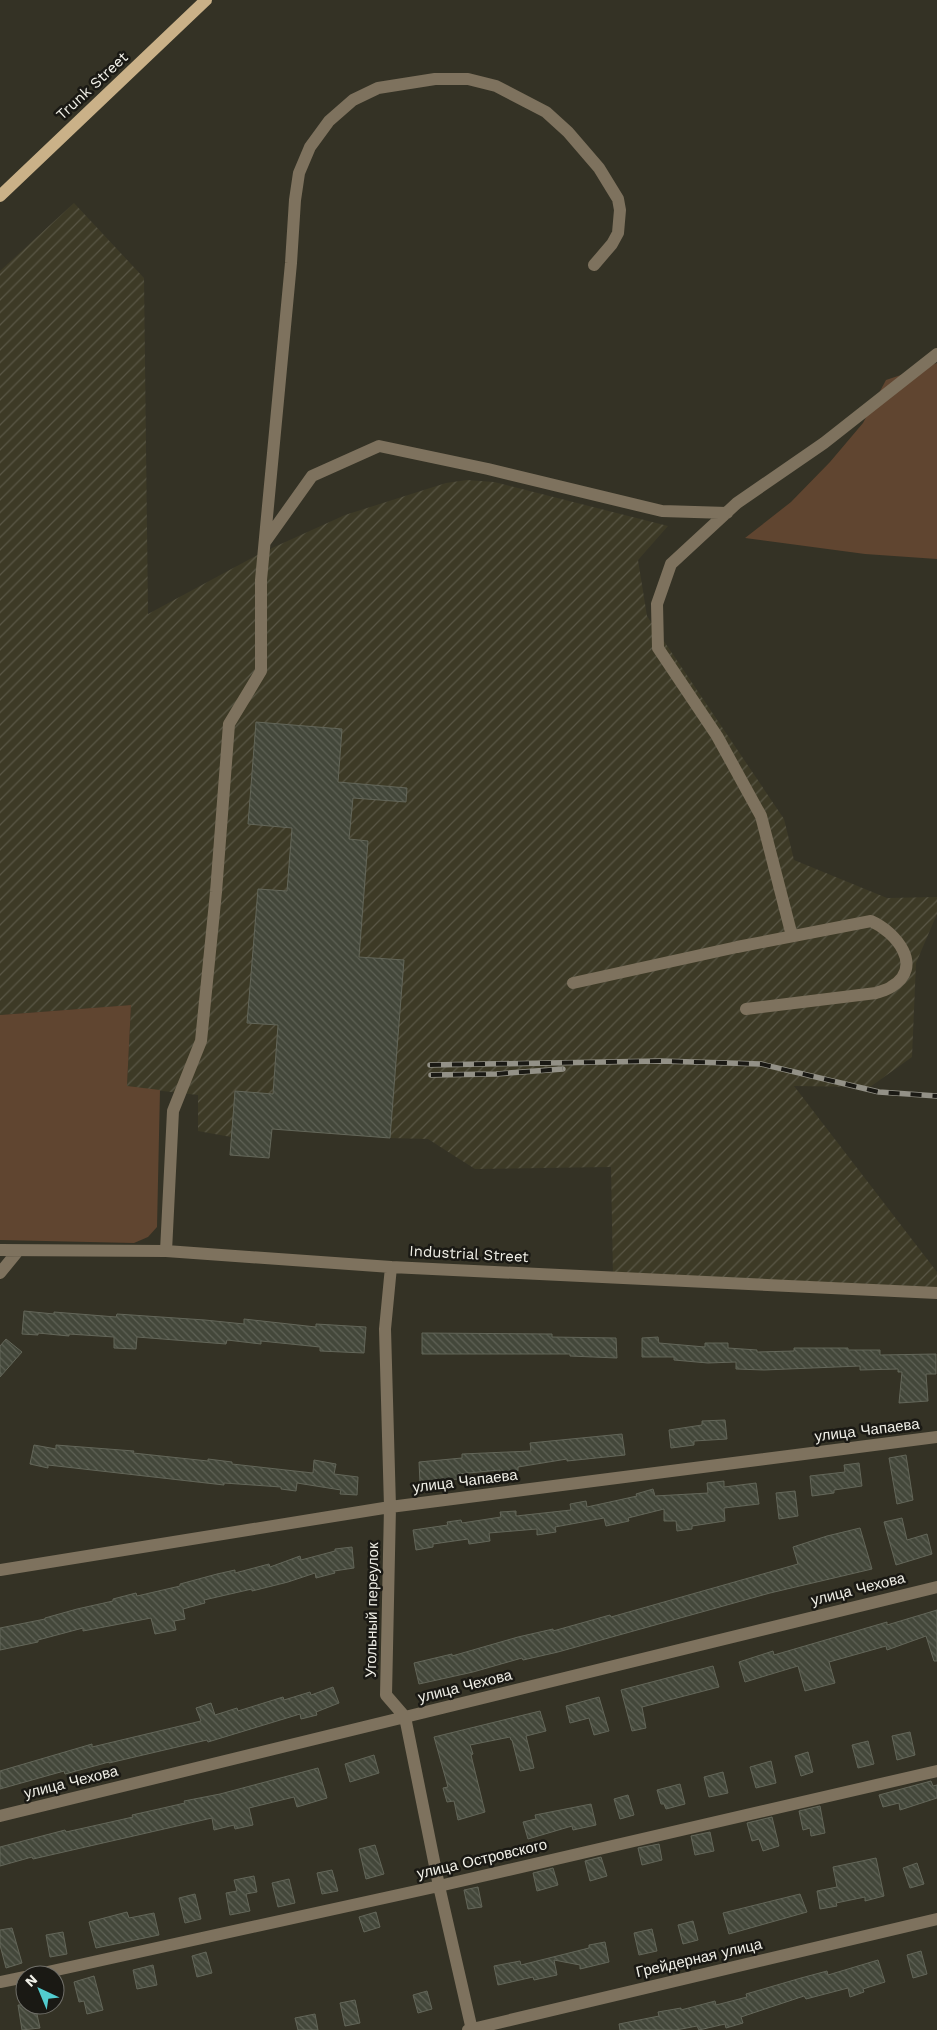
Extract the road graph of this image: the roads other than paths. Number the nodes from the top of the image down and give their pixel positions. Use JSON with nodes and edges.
{"nodes":[{"id":1,"x":206,"y":0,"type":"edge"},
{"id":2,"x":0,"y":196,"type":"edge"},
{"id":3,"x":594,"y":265,"type":"dead end"},
{"id":4,"x":937,"y":354,"type":"edge"},
{"id":5,"x":727,"y":513,"type":"junction"},
{"id":6,"x":264,"y":542,"type":"junction"},
{"id":7,"x":792,"y":936,"type":"junction"},
{"id":8,"x":573,"y":983,"type":"dead end"},
{"id":9,"x":746,"y":1009,"type":"dead end"},
{"id":10,"x":0,"y":1250,"type":"edge"},
{"id":11,"x":18,"y":1251,"type":"junction"},
{"id":12,"x":166,"y":1251,"type":"junction"},
{"id":13,"x":391,"y":1267,"type":"junction"},
{"id":14,"x":0,"y":1273,"type":"edge"},
{"id":15,"x":937,"y":1293,"type":"edge"},
{"id":16,"x":937,"y":1437,"type":"edge"},
{"id":17,"x":390,"y":1507,"type":"junction"},
{"id":18,"x":0,"y":1570,"type":"edge"},
{"id":19,"x":937,"y":1587,"type":"edge"},
{"id":20,"x":405,"y":1717,"type":"junction"},
{"id":21,"x":937,"y":1771,"type":"edge"},
{"id":22,"x":0,"y":1816,"type":"edge"},
{"id":23,"x":439,"y":1886,"type":"junction"},
{"id":24,"x":937,"y":1918,"type":"edge"},
{"id":25,"x":65,"y":1968,"type":"edge"},
{"id":26,"x":15,"y":1979,"type":"edge"},
{"id":27,"x":0,"y":1982,"type":"edge"},
{"id":28,"x":471,"y":2030,"type":"edge"}],
"edges":[{"from":1,"to":2,"type":"main road","name":"Trunk Street"},
{"from":3,"to":6,"type":"street"},
{"from":4,"to":5,"type":"street"},
{"from":5,"to":6,"type":"street"},
{"from":5,"to":7,"type":"street"},
{"from":6,"to":12,"type":"street"},
{"from":7,"to":8,"type":"street"},
{"from":7,"to":9,"type":"street"},
{"from":10,"to":11,"type":"street","name":"Industrial Street"},
{"from":11,"to":12,"type":"street","name":"Industrial Street"},
{"from":11,"to":14,"type":"street"},
{"from":12,"to":13,"type":"street","name":"Industrial Street"},
{"from":13,"to":15,"type":"street","name":"Industrial Street"},
{"from":13,"to":17,"type":"street","name":"Угольный переулок"},
{"from":16,"to":17,"type":"street","name":"улица Чапаева"},
{"from":17,"to":18,"type":"street","name":"улица Чапаева"},
{"from":17,"to":20,"type":"street","name":"Угольный переулок"},
{"from":19,"to":20,"type":"street","name":"улица Чехова"},
{"from":20,"to":22,"type":"street","name":"улица Чехова"},
{"from":20,"to":23,"type":"street","name":"Угольный переулок"},
{"from":21,"to":23,"type":"street","name":"улица Островского"},
{"from":23,"to":25,"type":"street","name":"улица Островского"},
{"from":23,"to":28,"type":"street","name":"Угольный переулок"},
{"from":24,"to":28,"type":"street","name":"Грейдерная улица"},
{"from":26,"to":27,"type":"street"}]}
